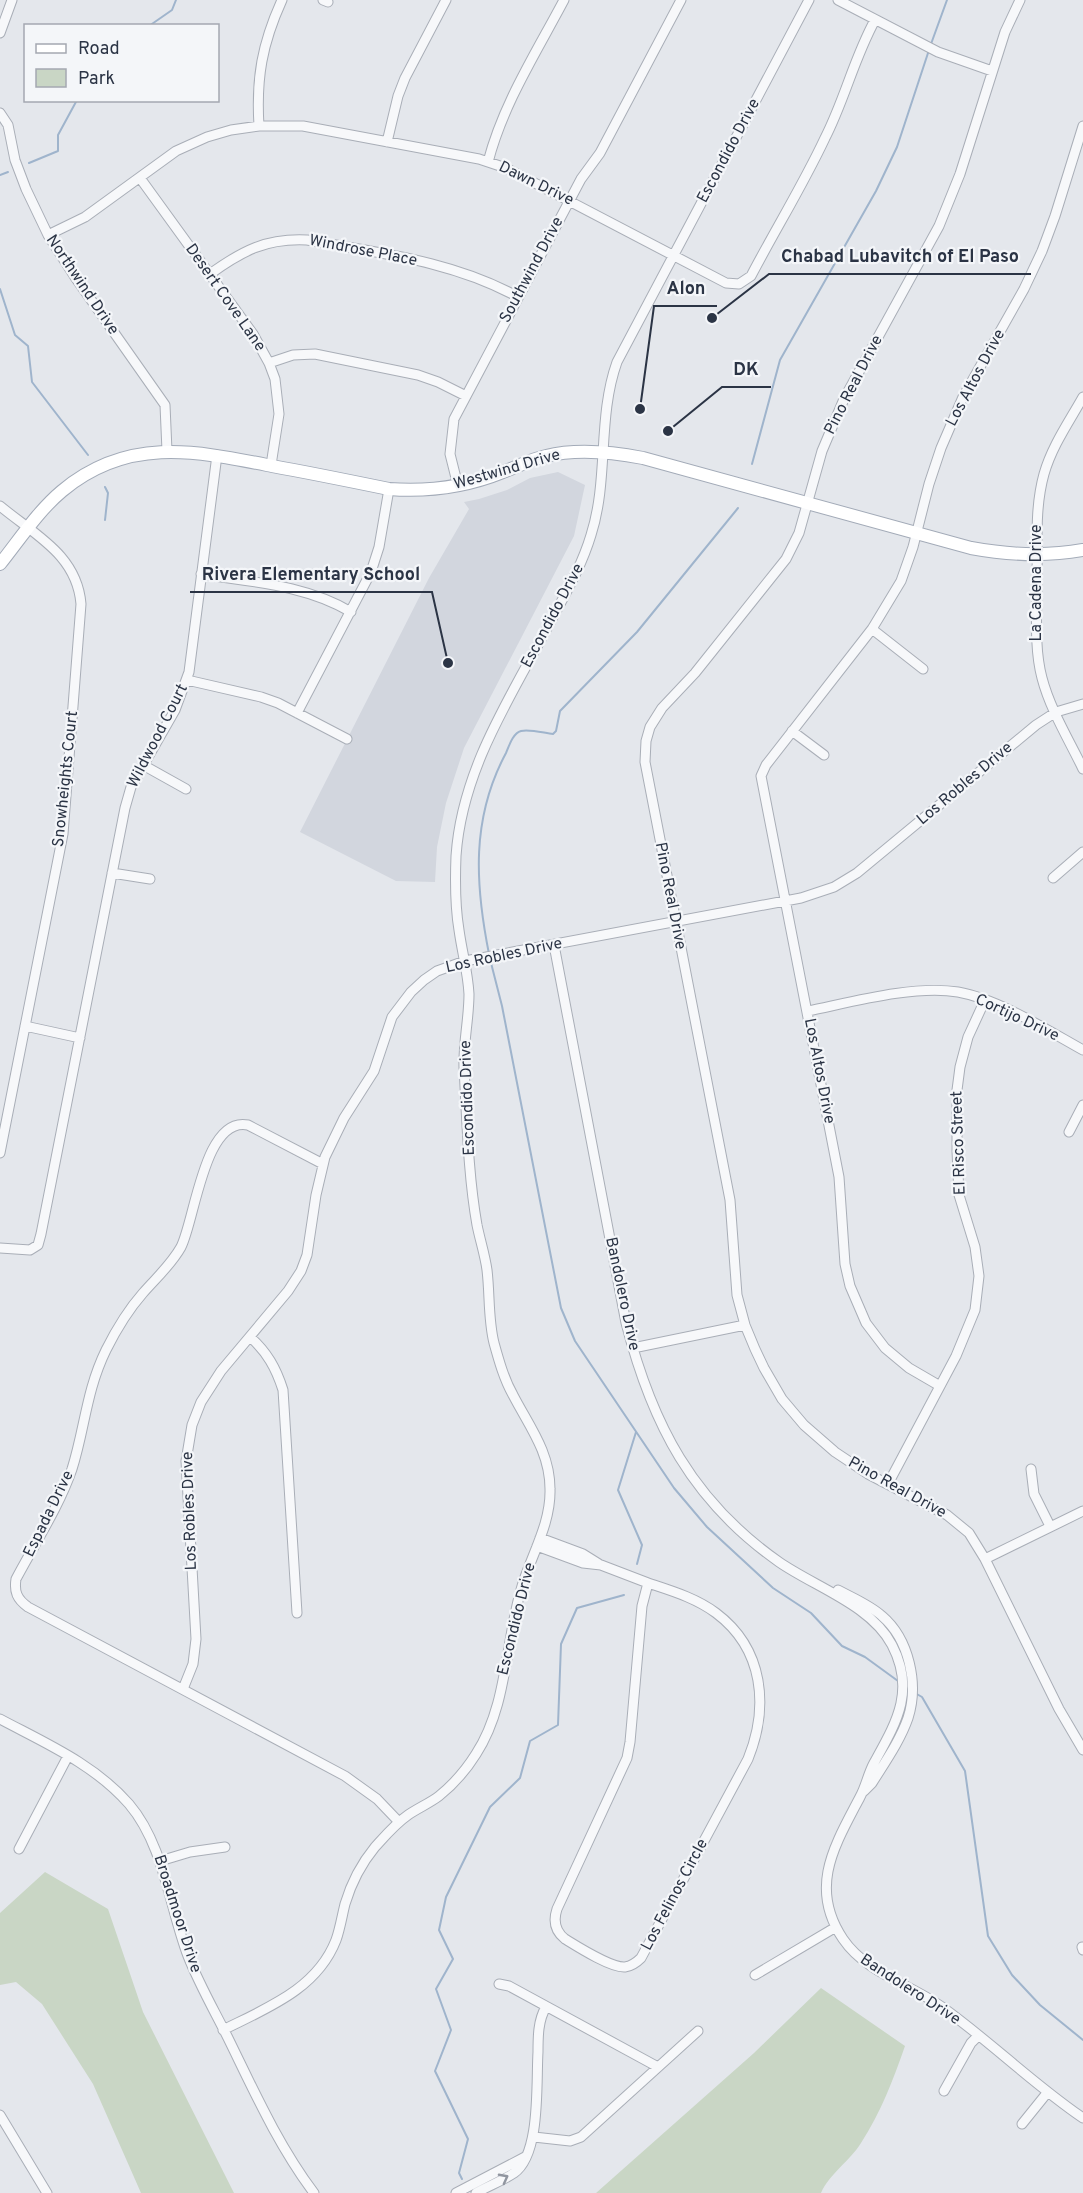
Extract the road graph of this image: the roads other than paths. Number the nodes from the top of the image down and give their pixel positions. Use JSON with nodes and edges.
{"nodes":[{"id":1,"x":12,"y":0,"type":"edge"},
{"id":2,"x":282,"y":0,"type":"edge"},
{"id":3,"x":446,"y":0,"type":"edge"},
{"id":4,"x":564,"y":0,"type":"edge"},
{"id":5,"x":681,"y":0,"type":"edge"},
{"id":6,"x":809,"y":0,"type":"edge"},
{"id":7,"x":838,"y":0,"type":"edge"},
{"id":8,"x":1020,"y":0,"type":"edge"},
{"id":9,"x":875,"y":20,"type":"junction"},
{"id":10,"x":0,"y":33,"type":"edge"},
{"id":11,"x":992,"y":71,"type":"junction"},
{"id":12,"x":0,"y":113,"type":"edge"},
{"id":13,"x":259,"y":126,"type":"junction"},
{"id":14,"x":1083,"y":126,"type":"edge"},
{"id":15,"x":387,"y":142,"type":"junction"},
{"id":16,"x":488,"y":162,"type":"junction"},
{"id":17,"x":140,"y":178,"type":"junction"},
{"id":18,"x":570,"y":200,"type":"junction"},
{"id":19,"x":48,"y":235,"type":"junction"},
{"id":20,"x":673,"y":255,"type":"junction"},
{"id":21,"x":210,"y":274,"type":"junction"},
{"id":22,"x":518,"y":297,"type":"junction"},
{"id":23,"x":269,"y":363,"type":"junction"},
{"id":24,"x":466,"y":396,"type":"junction"},
{"id":25,"x":1083,"y":397,"type":"edge"},
{"id":26,"x":167,"y":451,"type":"junction"},
{"id":27,"x":602,"y":452,"type":"junction"},
{"id":28,"x":217,"y":455,"type":"junction"},
{"id":29,"x":271,"y":465,"type":"junction"},
{"id":30,"x":458,"y":486,"type":"junction"},
{"id":31,"x":389,"y":489,"type":"junction"},
{"id":32,"x":807,"y":503,"type":"junction"},
{"id":33,"x":0,"y":506,"type":"edge"},
{"id":34,"x":28,"y":528,"type":"junction"},
{"id":35,"x":916,"y":532,"type":"junction"},
{"id":36,"x":1083,"y":550,"type":"edge"},
{"id":37,"x":1036,"y":555,"type":"junction"},
{"id":38,"x":0,"y":564,"type":"edge"},
{"id":39,"x":201,"y":574,"type":"junction"},
{"id":40,"x":351,"y":612,"type":"junction"},
{"id":41,"x":872,"y":629,"type":"junction"},
{"id":42,"x":923,"y":669,"type":"dead end"},
{"id":43,"x":187,"y":680,"type":"junction"},
{"id":44,"x":1083,"y":704,"type":"edge"},
{"id":45,"x":1056,"y":712,"type":"junction"},
{"id":46,"x":297,"y":713,"type":"junction"},
{"id":47,"x":792,"y":731,"type":"junction"},
{"id":48,"x":346,"y":739,"type":"dead end"},
{"id":49,"x":824,"y":755,"type":"dead end"},
{"id":50,"x":143,"y":765,"type":"junction"},
{"id":51,"x":1083,"y":769,"type":"edge"},
{"id":52,"x":186,"y":789,"type":"dead end"},
{"id":53,"x":1083,"y":852,"type":"edge"},
{"id":54,"x":112,"y":873,"type":"junction"},
{"id":55,"x":1053,"y":878,"type":"dead end"},
{"id":56,"x":150,"y":879,"type":"dead end"},
{"id":57,"x":785,"y":901,"type":"junction"},
{"id":58,"x":675,"y":922,"type":"junction"},
{"id":59,"x":554,"y":945,"type":"junction"},
{"id":60,"x":465,"y":961,"type":"junction"},
{"id":61,"x":985,"y":1000,"type":"junction"},
{"id":62,"x":807,"y":1011,"type":"junction"},
{"id":63,"x":25,"y":1026,"type":"junction"},
{"id":64,"x":80,"y":1038,"type":"junction"},
{"id":65,"x":1083,"y":1050,"type":"edge"},
{"id":66,"x":1083,"y":1105,"type":"edge"},
{"id":67,"x":1069,"y":1132,"type":"dead end"},
{"id":68,"x":0,"y":1153,"type":"edge"},
{"id":69,"x":323,"y":1164,"type":"junction"},
{"id":70,"x":0,"y":1248,"type":"edge"},
{"id":71,"x":745,"y":1325,"type":"junction"},
{"id":72,"x":249,"y":1337,"type":"junction"},
{"id":73,"x":633,"y":1348,"type":"junction"},
{"id":74,"x":940,"y":1386,"type":"junction"},
{"id":75,"x":1031,"y":1469,"type":"dead end"},
{"id":76,"x":888,"y":1484,"type":"junction"},
{"id":77,"x":1083,"y":1511,"type":"edge"},
{"id":78,"x":1050,"y":1526,"type":"junction"},
{"id":79,"x":538,"y":1542,"type":"junction"},
{"id":80,"x":985,"y":1559,"type":"junction"},
{"id":81,"x":810,"y":1580,"type":"junction"},
{"id":82,"x":648,"y":1583,"type":"junction"},
{"id":83,"x":297,"y":1613,"type":"dead end"},
{"id":84,"x":183,"y":1689,"type":"junction"},
{"id":85,"x":0,"y":1719,"type":"edge"},
{"id":86,"x":1083,"y":1750,"type":"edge"},
{"id":87,"x":68,"y":1755,"type":"junction"},
{"id":88,"x":862,"y":1793,"type":"junction"},
{"id":89,"x":399,"y":1822,"type":"junction"},
{"id":90,"x":225,"y":1847,"type":"dead end"},
{"id":91,"x":19,"y":1849,"type":"dead end"},
{"id":92,"x":160,"y":1861,"type":"junction"},
{"id":93,"x":836,"y":1927,"type":"junction"},
{"id":94,"x":755,"y":1975,"type":"dead end"},
{"id":95,"x":498,"y":1984,"type":"dead end"},
{"id":96,"x":546,"y":2007,"type":"junction"},
{"id":97,"x":223,"y":2030,"type":"junction"},
{"id":98,"x":698,"y":2031,"type":"dead end"},
{"id":99,"x":978,"y":2036,"type":"junction"},
{"id":100,"x":658,"y":2067,"type":"junction"},
{"id":101,"x":944,"y":2091,"type":"dead end"},
{"id":102,"x":1047,"y":2093,"type":"junction"},
{"id":103,"x":0,"y":2115,"type":"edge"},
{"id":104,"x":1083,"y":2118,"type":"edge"},
{"id":105,"x":1022,"y":2124,"type":"dead end"},
{"id":106,"x":534,"y":2137,"type":"junction"},
{"id":107,"x":525,"y":2157,"type":"junction"},
{"id":108,"x":473,"y":2182,"type":"junction"},
{"id":109,"x":477,"y":2192,"type":"edge"},
{"id":110,"x":47,"y":2193,"type":"edge"},
{"id":111,"x":314,"y":2193,"type":"edge"},
{"id":112,"x":456,"y":2193,"type":"edge"}],
"edges":[{"from":1,"to":10,"type":"street"},
{"from":2,"to":13,"type":"street"},
{"from":3,"to":15,"type":"street"},
{"from":4,"to":16,"type":"street"},
{"from":5,"to":18,"type":"street","name":"Southwind Drive"},
{"from":6,"to":20,"type":"street","name":"Escondido Drive"},
{"from":7,"to":9,"type":"street"},
{"from":8,"to":11,"type":"street","name":"Pino Real Drive"},
{"from":9,"to":11,"type":"street"},
{"from":9,"to":20,"type":"street","name":"Dawn Drive"},
{"from":11,"to":32,"type":"street","name":"Pino Real Drive"},
{"from":12,"to":19,"type":"street","name":"Northwind Drive"},
{"from":13,"to":15,"type":"street","name":"Dawn Drive"},
{"from":13,"to":17,"type":"street","name":"Dawn Drive"},
{"from":14,"to":35,"type":"street","name":"Los Altos Drive"},
{"from":15,"to":16,"type":"street","name":"Dawn Drive"},
{"from":16,"to":18,"type":"street","name":"Dawn Drive"},
{"from":17,"to":19,"type":"street","name":"Dawn Drive"},
{"from":17,"to":21,"type":"street","name":"Desert Cove Lane"},
{"from":18,"to":20,"type":"street","name":"Dawn Drive"},
{"from":18,"to":22,"type":"street","name":"Southwind Drive"},
{"from":19,"to":26,"type":"street","name":"Northwind Drive"},
{"from":20,"to":27,"type":"street","name":"Escondido Drive"},
{"from":21,"to":22,"type":"street","name":"Windrose Place"},
{"from":21,"to":23,"type":"street","name":"Desert Cove Lane"},
{"from":22,"to":24,"type":"street","name":"Southwind Drive"},
{"from":23,"to":24,"type":"street"},
{"from":23,"to":29,"type":"street","name":"Desert Cove Lane"},
{"from":24,"to":30,"type":"street","name":"Southwind Drive"},
{"from":25,"to":37,"type":"street","name":"La Cadena Drive"},
{"from":26,"to":28,"type":"main road","name":"Westwind Drive"},
{"from":26,"to":34,"type":"main road","name":"Westwind Drive"},
{"from":27,"to":30,"type":"main road","name":"Westwind Drive"},
{"from":27,"to":32,"type":"main road","name":"Westwind Drive"},
{"from":27,"to":60,"type":"street","name":"Escondido Drive"},
{"from":28,"to":29,"type":"main road","name":"Westwind Drive"},
{"from":28,"to":39,"type":"street","name":"Wildwood Court"},
{"from":29,"to":31,"type":"main road","name":"Westwind Drive"},
{"from":30,"to":31,"type":"main road","name":"Westwind Drive"},
{"from":31,"to":40,"type":"street"},
{"from":32,"to":35,"type":"main road","name":"Westwind Drive"},
{"from":32,"to":58,"type":"street","name":"Pino Real Drive"},
{"from":33,"to":34,"type":"street","name":"Snowheights Court"},
{"from":34,"to":38,"type":"main road","name":"Westwind Drive"},
{"from":34,"to":63,"type":"street","name":"Snowheights Court"},
{"from":35,"to":37,"type":"main road","name":"Westwind Drive"},
{"from":35,"to":41,"type":"street","name":"Los Altos Drive"},
{"from":36,"to":37,"type":"main road","name":"Westwind Drive"},
{"from":37,"to":45,"type":"street","name":"La Cadena Drive"},
{"from":39,"to":40,"type":"street"},
{"from":39,"to":43,"type":"street","name":"Wildwood Court"},
{"from":40,"to":46,"type":"street"},
{"from":41,"to":42,"type":"street"},
{"from":41,"to":47,"type":"street","name":"Los Altos Drive"},
{"from":43,"to":46,"type":"street"},
{"from":43,"to":50,"type":"street","name":"Wildwood Court"},
{"from":44,"to":45,"type":"street","name":"Los Robles Drive"},
{"from":45,"to":51,"type":"street","name":"La Cadena Drive"},
{"from":45,"to":57,"type":"street","name":"Los Robles Drive"},
{"from":46,"to":48,"type":"street"},
{"from":47,"to":49,"type":"street"},
{"from":47,"to":57,"type":"street","name":"Los Altos Drive"},
{"from":50,"to":52,"type":"street"},
{"from":50,"to":54,"type":"street","name":"Wildwood Court"},
{"from":53,"to":55,"type":"street"},
{"from":54,"to":56,"type":"street"},
{"from":54,"to":64,"type":"street","name":"Wildwood Court"},
{"from":57,"to":58,"type":"street","name":"Los Robles Drive"},
{"from":57,"to":62,"type":"street","name":"Los Altos Drive"},
{"from":58,"to":59,"type":"street","name":"Los Robles Drive"},
{"from":58,"to":71,"type":"street","name":"Pino Real Drive"},
{"from":59,"to":60,"type":"street","name":"Los Robles Drive"},
{"from":59,"to":73,"type":"street","name":"Bandolero Drive"},
{"from":60,"to":69,"type":"street","name":"Los Robles Drive"},
{"from":60,"to":79,"type":"street","name":"Escondido Drive"},
{"from":61,"to":62,"type":"street","name":"Cortijo Drive"},
{"from":61,"to":65,"type":"street","name":"Cortijo Drive"},
{"from":61,"to":74,"type":"street","name":"El Risco Street"},
{"from":62,"to":74,"type":"street","name":"Los Altos Drive"},
{"from":63,"to":64,"type":"street"},
{"from":63,"to":68,"type":"street","name":"Snowheights Court"},
{"from":64,"to":70,"type":"street","name":"Wildwood Court"},
{"from":66,"to":67,"type":"street"},
{"from":69,"to":72,"type":"street","name":"Los Robles Drive"},
{"from":69,"to":84,"type":"street","name":"Espada Drive"},
{"from":71,"to":73,"type":"street"},
{"from":71,"to":76,"type":"street","name":"Pino Real Drive"},
{"from":72,"to":83,"type":"street"},
{"from":72,"to":84,"type":"street","name":"Los Robles Drive"},
{"from":73,"to":81,"type":"street","name":"Bandolero Drive"},
{"from":74,"to":76,"type":"street","name":"El Risco Street"},
{"from":75,"to":78,"type":"street"},
{"from":76,"to":80,"type":"street","name":"Pino Real Drive"},
{"from":77,"to":78,"type":"street"},
{"from":78,"to":80,"type":"street"},
{"from":79,"to":82,"type":"street","name":"Los Felinos Circle"},
{"from":79,"to":89,"type":"street","name":"Escondido Drive"},
{"from":80,"to":86,"type":"street","name":"Pino Real Drive"},
{"from":81,"to":88,"type":"street","name":"Bandolero Drive"},
{"from":81,"to":88,"type":"street","name":"Bandolero Drive"},
{"from":82,"to":82,"type":"street","name":"Los Felinos Circle"},
{"from":84,"to":89,"type":"street","name":"Espada Drive"},
{"from":85,"to":87,"type":"street","name":"Broadmoor Drive"},
{"from":87,"to":91,"type":"street"},
{"from":87,"to":92,"type":"street","name":"Broadmoor Drive"},
{"from":88,"to":93,"type":"street","name":"Bandolero Drive"},
{"from":89,"to":97,"type":"street","name":"Escondido Drive"},
{"from":90,"to":92,"type":"street"},
{"from":92,"to":97,"type":"street","name":"Broadmoor Drive"},
{"from":93,"to":94,"type":"street"},
{"from":93,"to":99,"type":"street","name":"Bandolero Drive"},
{"from":95,"to":96,"type":"street"},
{"from":96,"to":100,"type":"street"},
{"from":96,"to":106,"type":"street"},
{"from":97,"to":111,"type":"street","name":"Broadmoor Drive"},
{"from":98,"to":100,"type":"street"},
{"from":99,"to":101,"type":"street"},
{"from":99,"to":102,"type":"street","name":"Bandolero Drive"},
{"from":100,"to":106,"type":"street"},
{"from":102,"to":104,"type":"street","name":"Bandolero Drive"},
{"from":102,"to":105,"type":"street"},
{"from":103,"to":110,"type":"street"},
{"from":106,"to":107,"type":"street"},
{"from":107,"to":108,"type":"street"},
{"from":109,"to":107,"type":"street","one_way":true},
{"from":108,"to":109,"type":"street"},
{"from":108,"to":112,"type":"street"}]}
